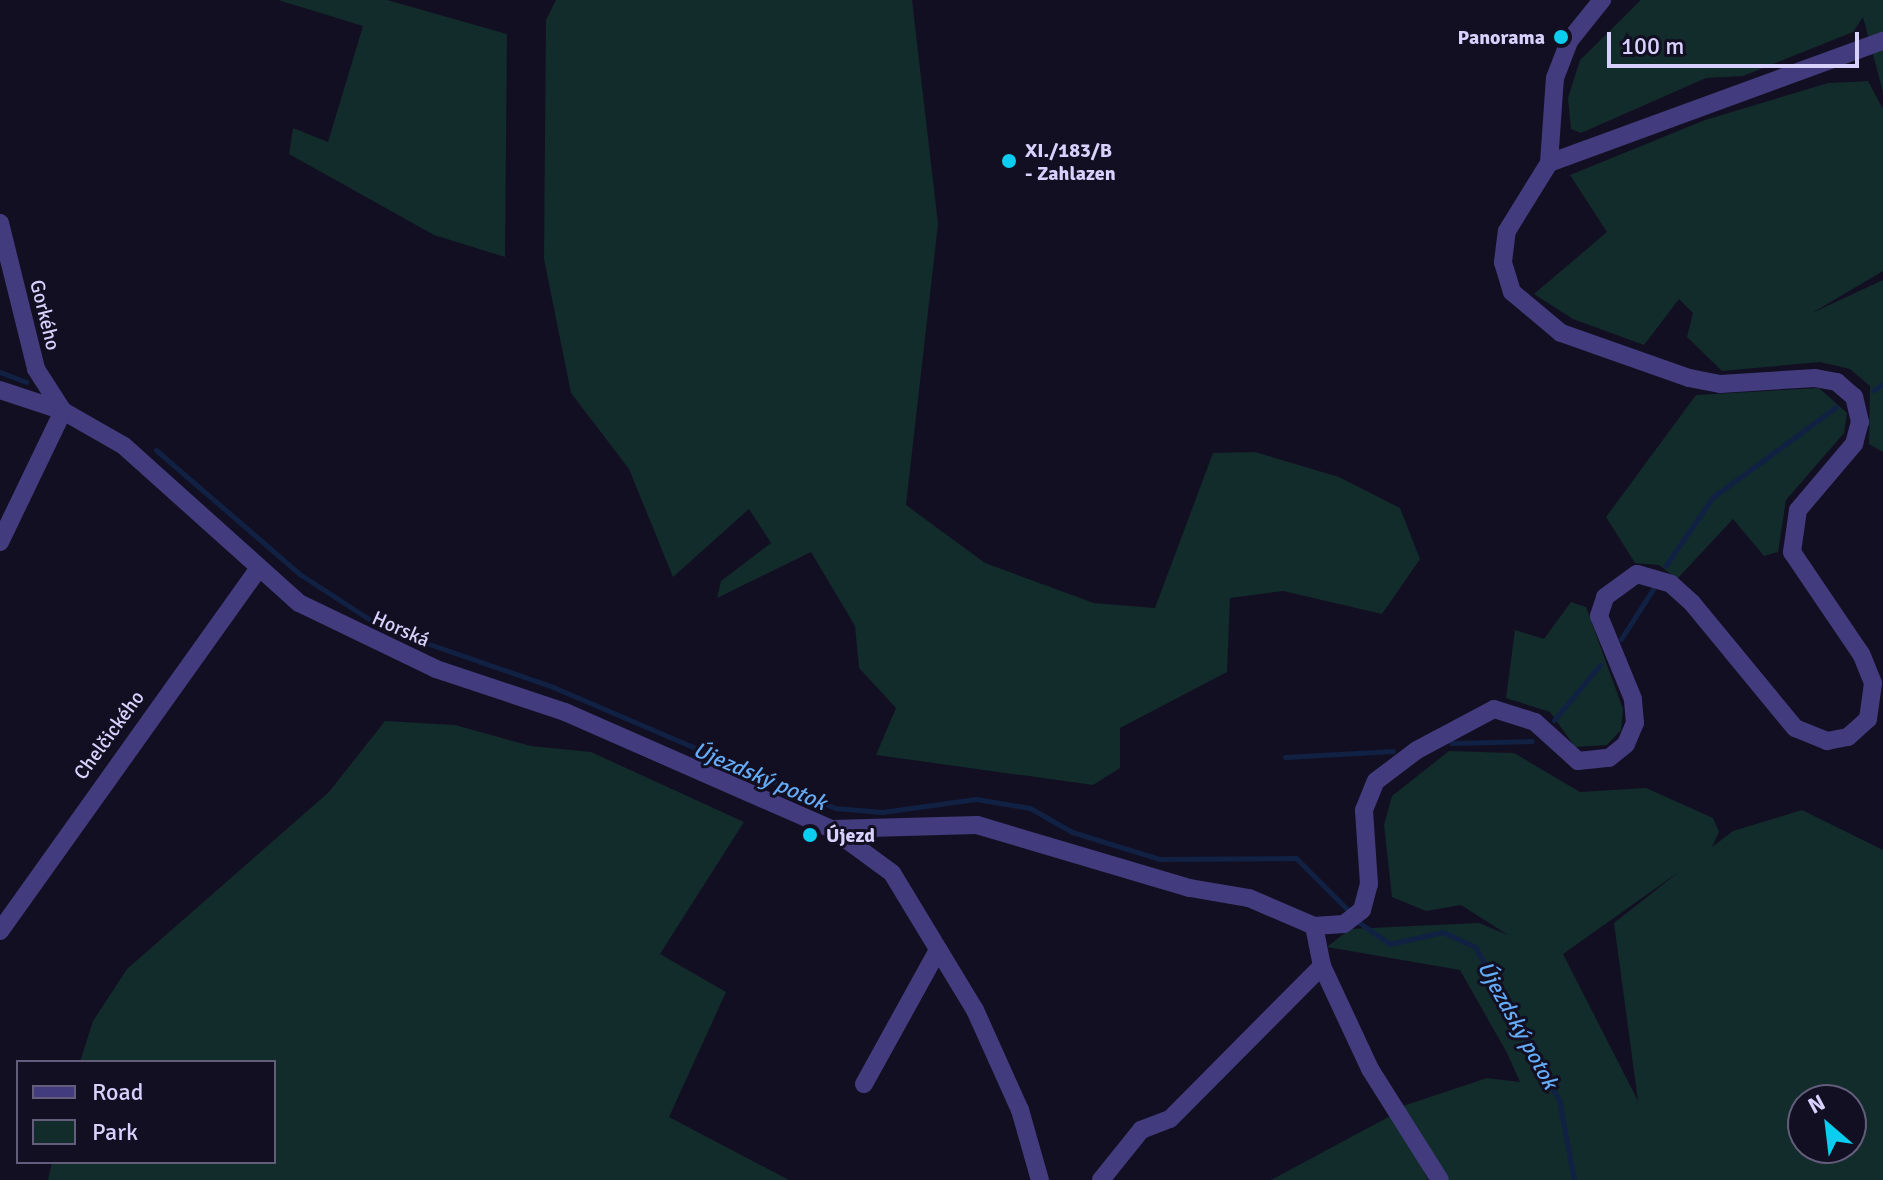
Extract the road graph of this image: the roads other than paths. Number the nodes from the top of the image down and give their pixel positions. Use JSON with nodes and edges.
{"nodes":[{"id":1,"x":1602,"y":0,"type":"edge"},
{"id":2,"x":1883,"y":41,"type":"edge"},
{"id":3,"x":1549,"y":163,"type":"junction"},
{"id":4,"x":0,"y":223,"type":"edge"},
{"id":5,"x":0,"y":390,"type":"edge"},
{"id":6,"x":63,"y":411,"type":"junction"},
{"id":7,"x":0,"y":542,"type":"edge"},
{"id":8,"x":258,"y":569,"type":"junction"},
{"id":9,"x":832,"y":829,"type":"junction"},
{"id":10,"x":1314,"y":926,"type":"junction"},
{"id":11,"x":0,"y":931,"type":"edge"},
{"id":12,"x":938,"y":950,"type":"junction"},
{"id":13,"x":1322,"y":966,"type":"junction"},
{"id":14,"x":864,"y":1084,"type":"dead end"},
{"id":15,"x":1040,"y":1180,"type":"edge"},
{"id":16,"x":1101,"y":1180,"type":"edge"},
{"id":17,"x":1440,"y":1180,"type":"edge"}],
"edges":[{"from":1,"to":3,"type":"street"},
{"from":2,"to":3,"type":"street"},
{"from":3,"to":10,"type":"street"},
{"from":4,"to":6,"type":"street","name":"Gorkého"},
{"from":5,"to":6,"type":"street","name":"Horská"},
{"from":6,"to":7,"type":"street"},
{"from":6,"to":8,"type":"street","name":"Horská"},
{"from":8,"to":9,"type":"street","name":"Horská"},
{"from":8,"to":11,"type":"street","name":"Chelčického"},
{"from":9,"to":10,"type":"street"},
{"from":9,"to":12,"type":"street"},
{"from":10,"to":13,"type":"street"},
{"from":12,"to":14,"type":"street"},
{"from":12,"to":15,"type":"street"},
{"from":13,"to":16,"type":"street"},
{"from":13,"to":17,"type":"street"}]}
